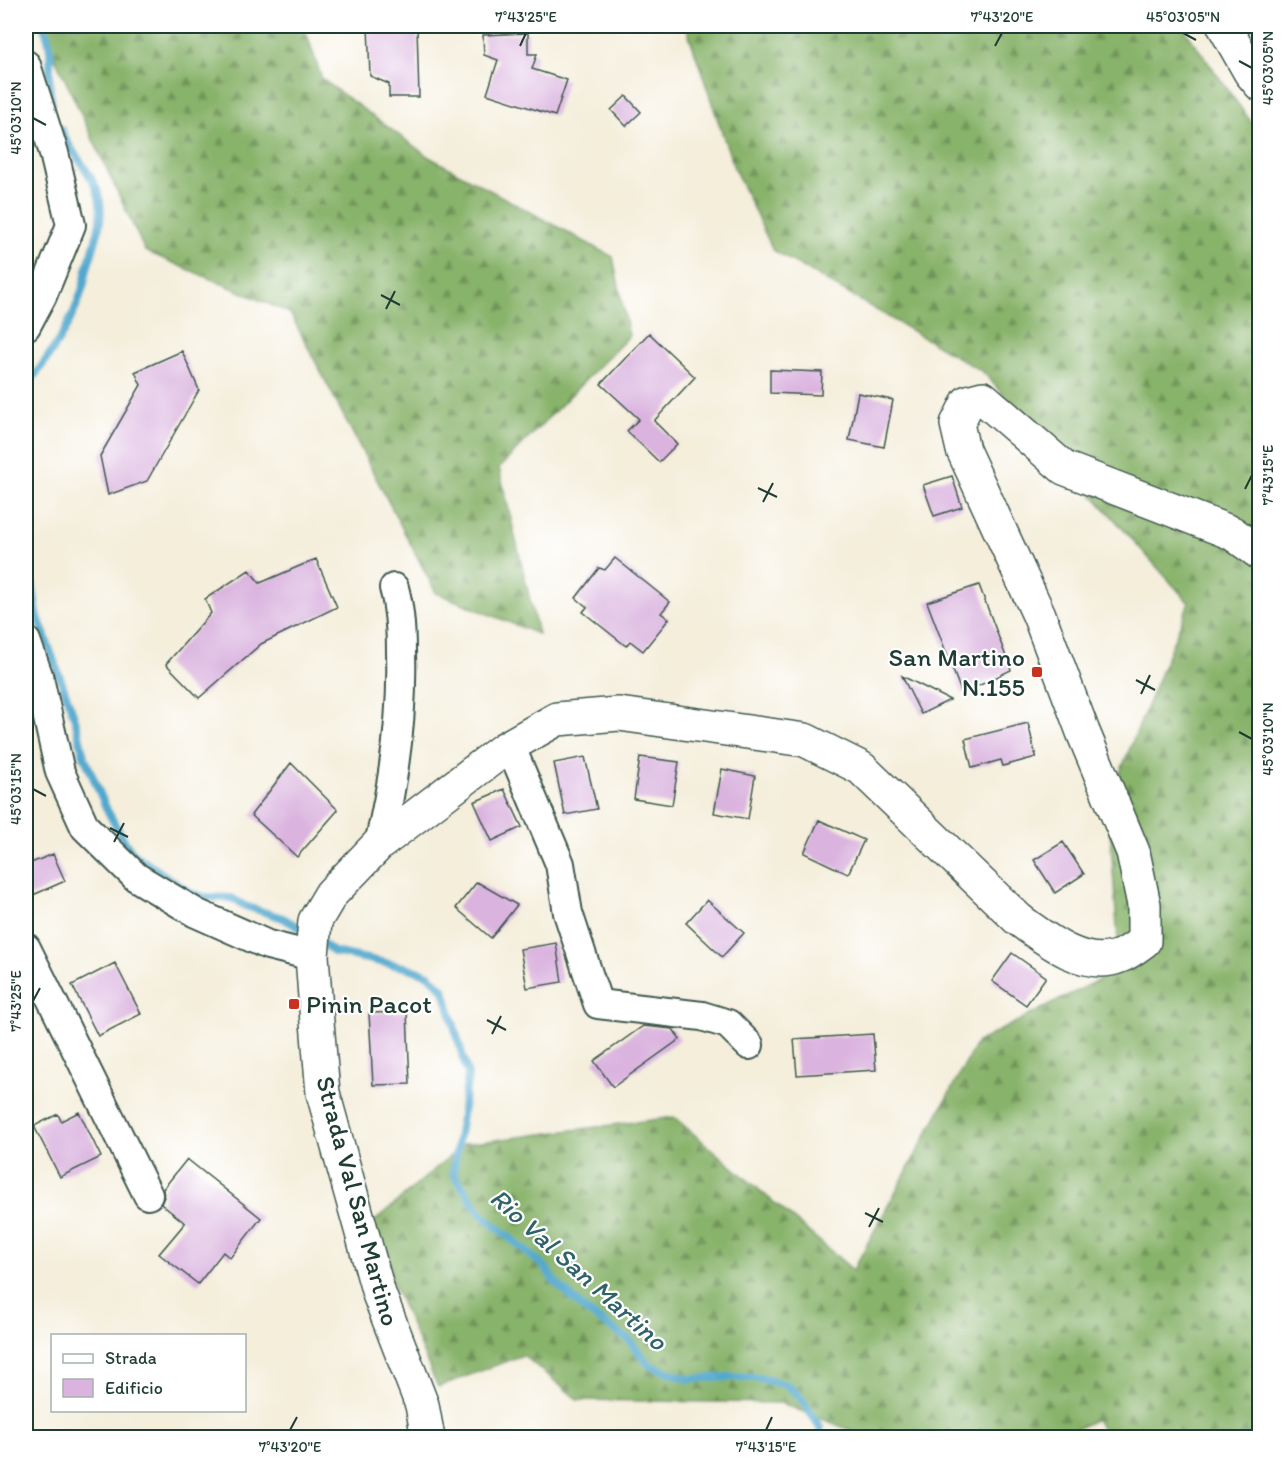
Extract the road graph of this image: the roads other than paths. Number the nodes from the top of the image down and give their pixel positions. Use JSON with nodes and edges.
{"nodes":[{"id":1,"x":1224,"y":26,"type":"edge"},
{"id":2,"x":26,"y":65,"type":"edge"},
{"id":3,"x":1260,"y":84,"type":"edge"},
{"id":4,"x":26,"y":326,"type":"edge"},
{"id":5,"x":1260,"y":553,"type":"edge"},
{"id":6,"x":394,"y":588,"type":"dead end"},
{"id":7,"x":26,"y":641,"type":"edge"},
{"id":8,"x":510,"y":745,"type":"junction"},
{"id":9,"x":379,"y":843,"type":"junction"},
{"id":10,"x":26,"y":948,"type":"edge"},
{"id":11,"x":312,"y":956,"type":"junction"},
{"id":12,"x":749,"y":1045,"type":"dead end"},
{"id":13,"x":148,"y":1195,"type":"dead end"},
{"id":14,"x":428,"y":1437,"type":"edge"}],
"edges":[{"from":1,"to":3,"type":"street"},
{"from":2,"to":4,"type":"street"},
{"from":5,"to":8,"type":"street","name":"Strada Val San Martino"},
{"from":6,"to":9,"type":"street"},
{"from":7,"to":11,"type":"street"},
{"from":8,"to":9,"type":"street","name":"Strada Val San Martino"},
{"from":8,"to":12,"type":"street"},
{"from":9,"to":11,"type":"street","name":"Strada Val San Martino"},
{"from":10,"to":13,"type":"street"},
{"from":11,"to":14,"type":"street","name":"Strada Val San Martino"}]}
